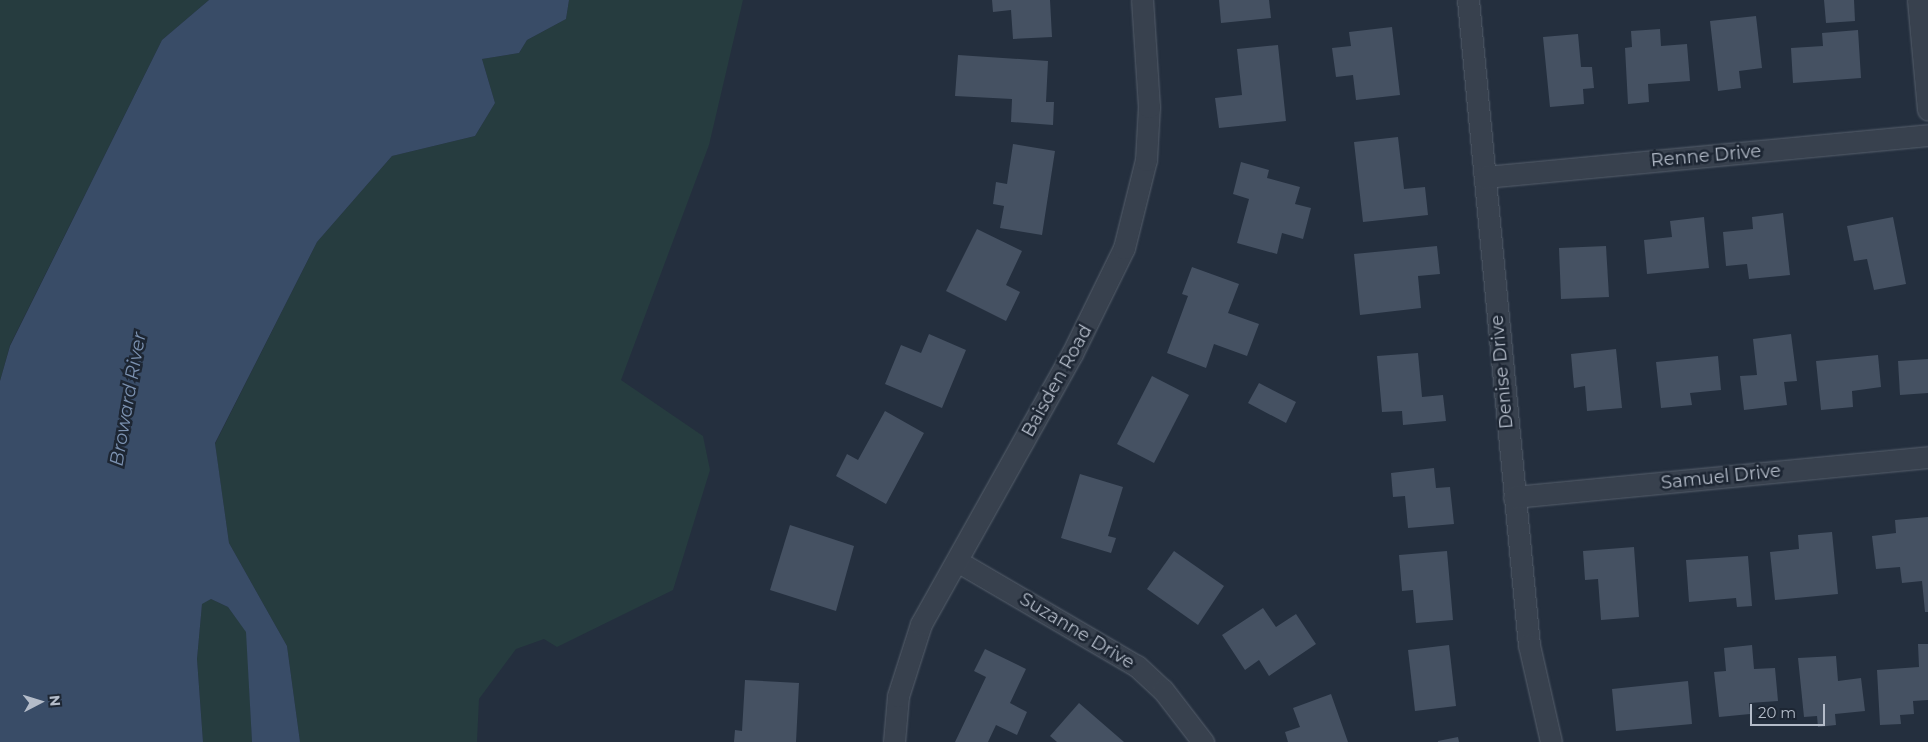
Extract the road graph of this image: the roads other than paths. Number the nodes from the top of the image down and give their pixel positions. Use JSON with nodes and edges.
{"nodes":[{"id":1,"x":1142,"y":0,"type":"edge"},
{"id":2,"x":1468,"y":0,"type":"edge"},
{"id":3,"x":1918,"y":0,"type":"edge"},
{"id":4,"x":1928,"y":110,"type":"edge"},
{"id":5,"x":1928,"y":135,"type":"edge"},
{"id":6,"x":1484,"y":177,"type":"junction"},
{"id":7,"x":1928,"y":457,"type":"edge"},
{"id":8,"x":1514,"y":497,"type":"junction"},
{"id":9,"x":957,"y":561,"type":"junction"},
{"id":10,"x":894,"y":742,"type":"edge"},
{"id":11,"x":1203,"y":742,"type":"edge"},
{"id":12,"x":1551,"y":742,"type":"edge"}],
"edges":[{"from":1,"to":9,"type":"street","name":"Baisden Road"},
{"from":2,"to":6,"type":"street","name":"Denise Drive"},
{"from":3,"to":4,"type":"street"},
{"from":5,"to":6,"type":"street","name":"Renne Drive"},
{"from":6,"to":8,"type":"street","name":"Denise Drive"},
{"from":7,"to":8,"type":"street","name":"Samuel Drive"},
{"from":8,"to":12,"type":"street","name":"Denise Drive"},
{"from":9,"to":10,"type":"street","name":"Baisden Road"},
{"from":9,"to":11,"type":"street","name":"Suzanne Drive"}]}
